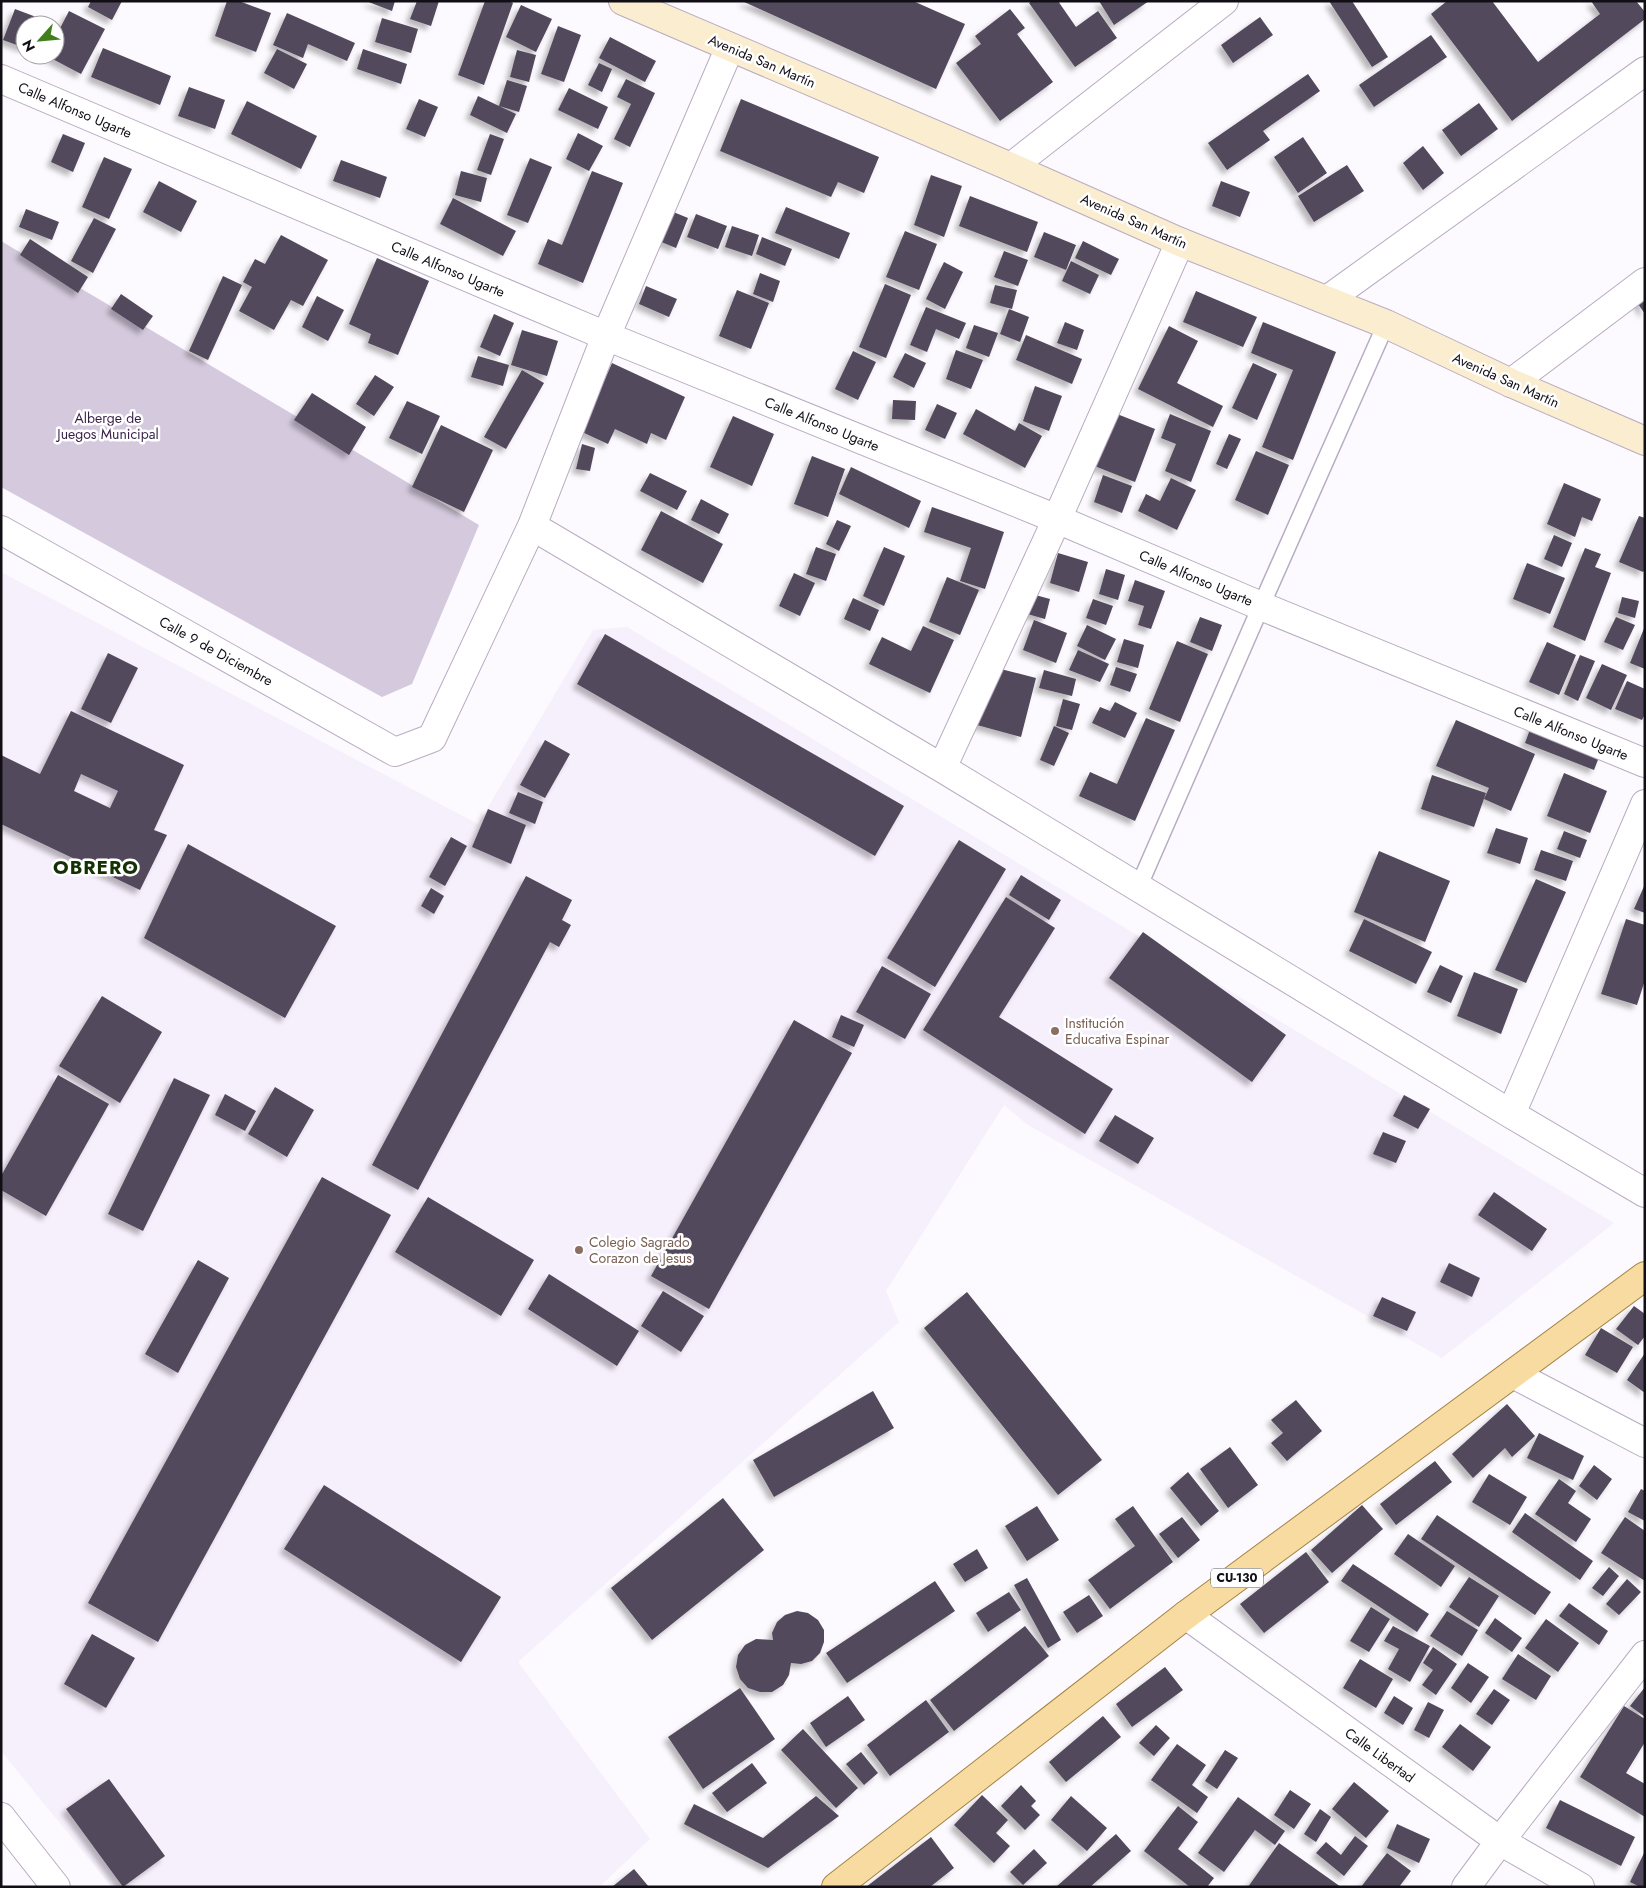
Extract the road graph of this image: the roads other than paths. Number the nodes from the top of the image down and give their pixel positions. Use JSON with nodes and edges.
{"nodes":[{"id":1,"x":622,"y":1,"type":"edge"},
{"id":2,"x":1224,"y":1,"type":"edge"},
{"id":3,"x":730,"y":47,"type":"junction"},
{"id":4,"x":1645,"y":71,"type":"edge"},
{"id":5,"x":1,"y":79,"type":"edge"},
{"id":6,"x":1011,"y":167,"type":"junction"},
{"id":7,"x":1180,"y":242,"type":"junction"},
{"id":8,"x":1645,"y":282,"type":"edge"},
{"id":9,"x":1327,"y":300,"type":"junction"},
{"id":10,"x":1386,"y":324,"type":"junction"},
{"id":11,"x":606,"y":336,"type":"junction"},
{"id":12,"x":1511,"y":383,"type":"junction"},
{"id":13,"x":1645,"y":441,"type":"edge"},
{"id":14,"x":1057,"y":519,"type":"junction"},
{"id":15,"x":532,"y":526,"type":"junction"},
{"id":16,"x":1,"y":530,"type":"edge"},
{"id":17,"x":1261,"y":606,"type":"junction"},
{"id":18,"x":1645,"y":763,"type":"edge"},
{"id":19,"x":942,"y":768,"type":"junction"},
{"id":20,"x":1645,"y":804,"type":"edge"},
{"id":21,"x":1138,"y":888,"type":"junction"},
{"id":22,"x":1510,"y":1114,"type":"junction"},
{"id":23,"x":1645,"y":1193,"type":"edge"},
{"id":24,"x":1645,"y":1276,"type":"edge"},
{"id":25,"x":1513,"y":1374,"type":"junction"},
{"id":26,"x":1645,"y":1443,"type":"edge"},
{"id":27,"x":1186,"y":1616,"type":"junction"},
{"id":28,"x":1645,"y":1655,"type":"edge"},
{"id":29,"x":1,"y":1817,"type":"edge"},
{"id":30,"x":1500,"y":1841,"type":"junction"},
{"id":31,"x":56,"y":1887,"type":"edge"},
{"id":32,"x":836,"y":1887,"type":"edge"},
{"id":33,"x":1466,"y":1887,"type":"edge"},
{"id":34,"x":1580,"y":1887,"type":"edge"}],
"edges":[{"from":1,"to":3,"type":"main road","name":"Avenida San Martín"},
{"from":2,"to":6,"type":"street"},
{"from":3,"to":6,"type":"main road","name":"Avenida San Martín"},
{"from":3,"to":11,"type":"street"},
{"from":4,"to":9,"type":"street"},
{"from":5,"to":11,"type":"street","name":"Calle Alfonso Ugarte"},
{"from":6,"to":7,"type":"main road","name":"Avenida San Martín"},
{"from":7,"to":9,"type":"main road","name":"Avenida San Martín"},
{"from":7,"to":14,"type":"street"},
{"from":8,"to":12,"type":"street"},
{"from":9,"to":10,"type":"main road","name":"Avenida San Martín"},
{"from":10,"to":12,"type":"main road","name":"Avenida San Martín"},
{"from":10,"to":17,"type":"lane"},
{"from":11,"to":14,"type":"street","name":"Calle Alfonso Ugarte"},
{"from":11,"to":15,"type":"street"},
{"from":12,"to":13,"type":"main road","name":"Avenida San Martín"},
{"from":14,"to":17,"type":"street","name":"Calle Alfonso Ugarte"},
{"from":14,"to":19,"type":"street"},
{"from":15,"to":16,"type":"street","name":"Calle 9 de Diciembre"},
{"from":15,"to":19,"type":"street"},
{"from":17,"to":18,"type":"street","name":"Calle Alfonso Ugarte"},
{"from":17,"to":21,"type":"lane"},
{"from":19,"to":21,"type":"street"},
{"from":20,"to":22,"type":"street"},
{"from":21,"to":22,"type":"street"},
{"from":22,"to":23,"type":"street"},
{"from":24,"to":25,"type":"main road","number":"CU-130"},
{"from":25,"to":26,"type":"street"},
{"from":25,"to":27,"type":"main road","number":"CU-130"},
{"from":27,"to":30,"type":"street","name":"Calle Libertad"},
{"from":27,"to":32,"type":"main road","number":"CU-130"},
{"from":28,"to":30,"type":"street"},
{"from":29,"to":31,"type":"street"},
{"from":30,"to":33,"type":"street"},
{"from":30,"to":34,"type":"street","name":"Calle Libertad"}]}
